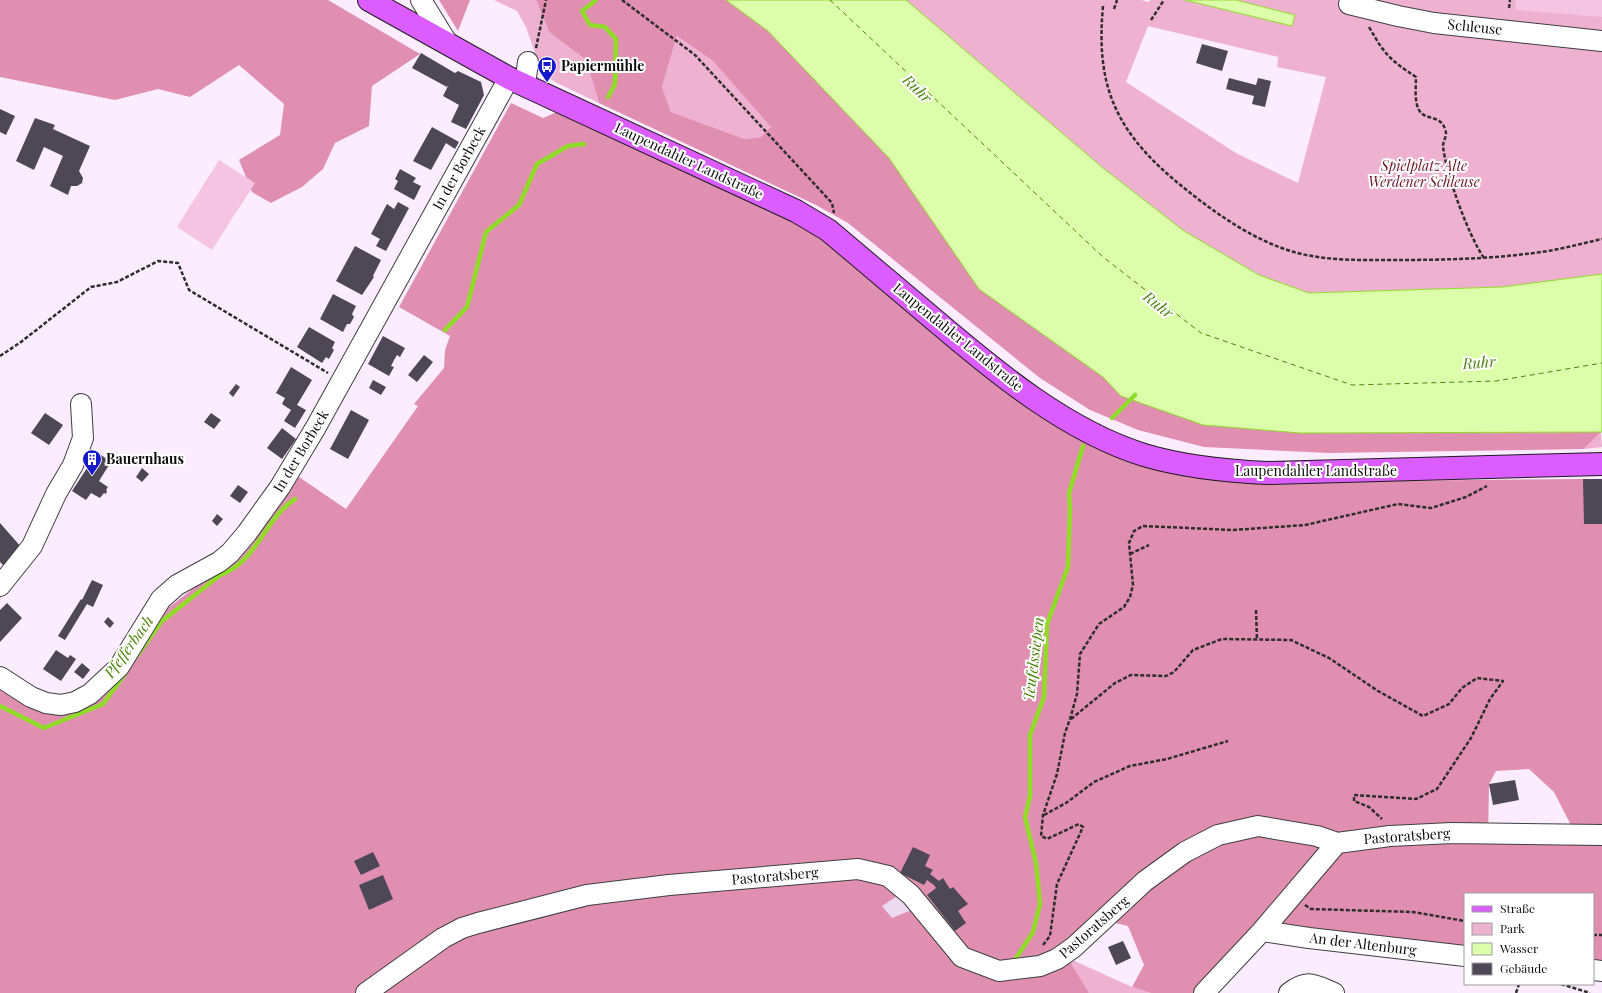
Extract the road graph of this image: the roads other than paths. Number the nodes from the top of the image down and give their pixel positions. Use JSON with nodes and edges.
{"nodes":[{"id":1,"x":370,"y":0,"type":"edge"},
{"id":2,"x":421,"y":0,"type":"edge"},
{"id":3,"x":1352,"y":5,"type":"road end"},
{"id":4,"x":1602,"y":41,"type":"edge"},
{"id":5,"x":448,"y":44,"type":"junction"},
{"id":6,"x":528,"y":62,"type":"road end"},
{"id":7,"x":517,"y":81,"type":"junction"},
{"id":8,"x":81,"y":404,"type":"dead end"},
{"id":9,"x":1602,"y":464,"type":"edge"},
{"id":10,"x":0,"y":586,"type":"edge"},
{"id":11,"x":0,"y":677,"type":"edge"},
{"id":12,"x":1602,"y":836,"type":"edge"},
{"id":13,"x":1337,"y":843,"type":"junction"},
{"id":14,"x":1262,"y":931,"type":"junction"},
{"id":15,"x":1464,"y":956,"type":"edge"},
{"id":16,"x":366,"y":993,"type":"edge"},
{"id":17,"x":1204,"y":993,"type":"edge"},
{"id":18,"x":1289,"y":993,"type":"edge"},
{"id":19,"x":1334,"y":993,"type":"edge"}],
"edges":[{"from":1,"to":5,"type":"main road","name":"Laupendahler Landstraße"},
{"from":2,"to":5,"type":"street"},
{"from":3,"to":4,"type":"street","name":"Schleuse"},
{"from":5,"to":7,"type":"main road","name":"Laupendahler Landstraße"},
{"from":6,"to":7,"type":"street"},
{"from":7,"to":9,"type":"main road","name":"Laupendahler Landstraße"},
{"from":7,"to":11,"type":"street","name":"In der Borbeck"},
{"from":8,"to":10,"type":"street"},
{"from":12,"to":13,"type":"street","name":"Pastoratsberg"},
{"from":13,"to":14,"type":"street"},
{"from":13,"to":16,"type":"street","name":"Pastoratsberg"},
{"from":14,"to":15,"type":"street","name":"An der Altenburg"},
{"from":14,"to":17,"type":"street"},
{"from":18,"to":19,"type":"street"}]}
